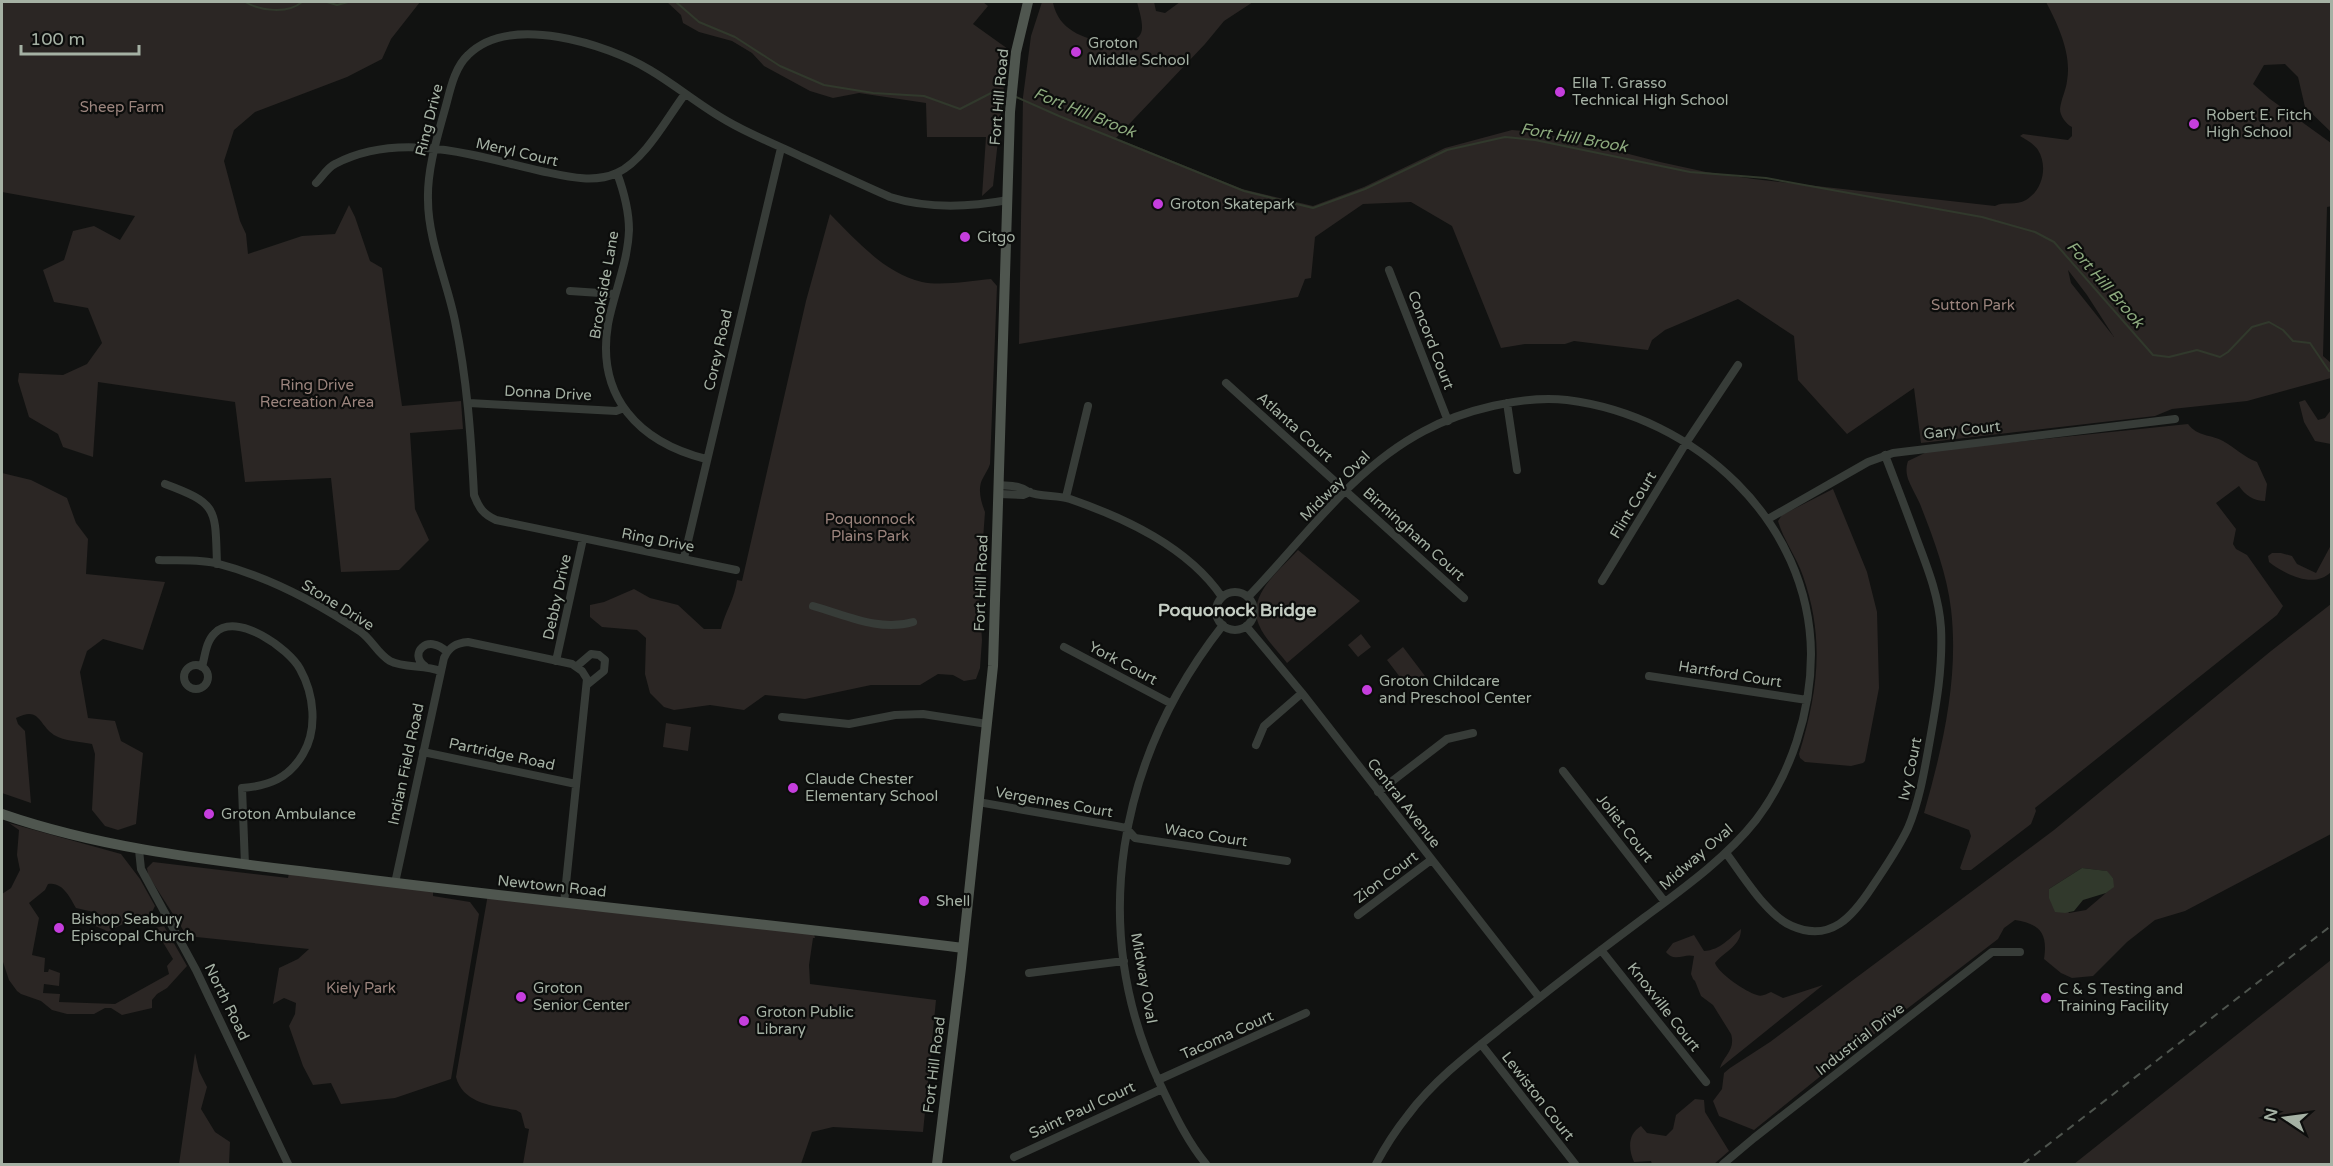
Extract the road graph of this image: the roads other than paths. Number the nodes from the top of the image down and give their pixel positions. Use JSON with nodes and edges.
{"nodes":[{"id":1,"x":1028,"y":2,"type":"edge"},
{"id":2,"x":685,"y":94,"type":"junction"},
{"id":3,"x":436,"y":148,"type":"junction"},
{"id":4,"x":781,"y":148,"type":"junction"},
{"id":5,"x":617,"y":173,"type":"junction"},
{"id":6,"x":316,"y":183,"type":"dead end"},
{"id":7,"x":1008,"y":200,"type":"junction"},
{"id":8,"x":1389,"y":270,"type":"dead end"},
{"id":9,"x":570,"y":291,"type":"dead end"},
{"id":10,"x":615,"y":294,"type":"junction"},
{"id":11,"x":1738,"y":365,"type":"dead end"},
{"id":12,"x":1226,"y":382,"type":"dead end"},
{"id":13,"x":469,"y":403,"type":"junction"},
{"id":14,"x":1507,"y":403,"type":"junction"},
{"id":15,"x":1088,"y":406,"type":"dead end"},
{"id":16,"x":624,"y":408,"type":"junction"},
{"id":17,"x":2175,"y":419,"type":"dead end"},
{"id":18,"x":1448,"y":421,"type":"junction"},
{"id":19,"x":1686,"y":443,"type":"junction"},
{"id":20,"x":1885,"y":455,"type":"junction"},
{"id":21,"x":706,"y":459,"type":"junction"},
{"id":22,"x":1516,"y":470,"type":"dead end"},
{"id":23,"x":165,"y":484,"type":"dead end"},
{"id":24,"x":999,"y":490,"type":"junction"},
{"id":25,"x":1346,"y":491,"type":"junction"},
{"id":26,"x":1066,"y":497,"type":"junction"},
{"id":27,"x":1768,"y":519,"type":"junction"},
{"id":28,"x":583,"y":539,"type":"junction"},
{"id":29,"x":684,"y":558,"type":"junction"},
{"id":30,"x":159,"y":560,"type":"dead end"},
{"id":31,"x":217,"y":564,"type":"junction"},
{"id":32,"x":736,"y":570,"type":"dead end"},
{"id":33,"x":1602,"y":581,"type":"dead end"},
{"id":34,"x":1222,"y":597,"type":"junction"},
{"id":35,"x":1248,"y":597,"type":"junction"},
{"id":36,"x":1464,"y":598,"type":"dead end"},
{"id":37,"x":813,"y":606,"type":"dead end"},
{"id":38,"x":913,"y":622,"type":"dead end"},
{"id":39,"x":1223,"y":625,"type":"junction"},
{"id":40,"x":1246,"y":626,"type":"junction"},
{"id":41,"x":1064,"y":647,"type":"dead end"},
{"id":42,"x":447,"y":651,"type":"junction"},
{"id":43,"x":556,"y":661,"type":"junction"},
{"id":44,"x":426,"y":666,"type":"junction"},
{"id":45,"x":577,"y":666,"type":"junction"},
{"id":46,"x":202,"y":667,"type":"dead end"},
{"id":47,"x":440,"y":671,"type":"junction"},
{"id":48,"x":1649,"y":676,"type":"dead end"},
{"id":49,"x":588,"y":684,"type":"junction"},
{"id":50,"x":1302,"y":693,"type":"junction"},
{"id":51,"x":1807,"y":700,"type":"junction"},
{"id":52,"x":1170,"y":703,"type":"junction"},
{"id":53,"x":782,"y":717,"type":"dead end"},
{"id":54,"x":987,"y":724,"type":"junction"},
{"id":55,"x":1473,"y":733,"type":"dead end"},
{"id":56,"x":1256,"y":745,"type":"dead end"},
{"id":57,"x":423,"y":752,"type":"junction"},
{"id":58,"x":1563,"y":771,"type":"dead end"},
{"id":59,"x":576,"y":783,"type":"junction"},
{"id":60,"x":1378,"y":792,"type":"junction"},
{"id":61,"x":978,"y":802,"type":"junction"},
{"id":62,"x":2,"y":814,"type":"edge"},
{"id":63,"x":1126,"y":828,"type":"junction"},
{"id":64,"x":139,"y":850,"type":"junction"},
{"id":65,"x":1726,"y":852,"type":"junction"},
{"id":66,"x":1431,"y":860,"type":"junction"},
{"id":67,"x":1287,"y":861,"type":"dead end"},
{"id":68,"x":245,"y":865,"type":"junction"},
{"id":69,"x":395,"y":883,"type":"junction"},
{"id":70,"x":1665,"y":902,"type":"junction"},
{"id":71,"x":564,"y":903,"type":"junction"},
{"id":72,"x":1358,"y":915,"type":"dead end"},
{"id":73,"x":963,"y":948,"type":"junction"},
{"id":74,"x":1601,"y":950,"type":"junction"},
{"id":75,"x":2020,"y":952,"type":"dead end"},
{"id":76,"x":1124,"y":961,"type":"junction"},
{"id":77,"x":1029,"y":973,"type":"dead end"},
{"id":78,"x":1539,"y":997,"type":"junction"},
{"id":79,"x":1306,"y":1013,"type":"dead end"},
{"id":80,"x":1480,"y":1044,"type":"junction"},
{"id":81,"x":1706,"y":1082,"type":"dead end"},
{"id":82,"x":1160,"y":1084,"type":"junction"},
{"id":83,"x":1014,"y":1157,"type":"dead end"},
{"id":84,"x":288,"y":1164,"type":"edge"},
{"id":85,"x":938,"y":1164,"type":"edge"},
{"id":86,"x":1206,"y":1164,"type":"edge"},
{"id":87,"x":1376,"y":1164,"type":"edge"},
{"id":88,"x":1575,"y":1164,"type":"edge"},
{"id":89,"x":1723,"y":1164,"type":"edge"}],
"edges":[{"from":1,"to":7,"type":"main road","name":"Fort Hill Road"},
{"from":2,"to":3,"type":"street","name":"Ring Drive"},
{"from":2,"to":4,"type":"street","name":"Ring Drive"},
{"from":2,"to":5,"type":"street"},
{"from":3,"to":5,"type":"street","name":"Meryl Court"},
{"from":3,"to":6,"type":"street","name":"Meryl Court"},
{"from":3,"to":13,"type":"street","name":"Ring Drive"},
{"from":4,"to":7,"type":"street","name":"Ring Drive"},
{"from":4,"to":21,"type":"street","name":"Corey Road"},
{"from":5,"to":10,"type":"street","name":"Brookside Lane"},
{"from":7,"to":24,"type":"main road","name":"Fort Hill Road"},
{"from":8,"to":18,"type":"street","name":"Concord Court"},
{"from":9,"to":10,"type":"street"},
{"from":10,"to":16,"type":"street","name":"Brookside Lane"},
{"from":11,"to":19,"type":"street","name":"Flint Court"},
{"from":12,"to":25,"type":"street","name":"Atlanta Court"},
{"from":13,"to":16,"type":"street","name":"Donna Drive"},
{"from":13,"to":28,"type":"street","name":"Ring Drive"},
{"from":14,"to":18,"type":"street","name":"Midway Oval"},
{"from":14,"to":19,"type":"street","name":"Midway Oval"},
{"from":14,"to":22,"type":"street"},
{"from":15,"to":26,"type":"street"},
{"from":16,"to":21,"type":"street","name":"Brookside Lane"},
{"from":17,"to":20,"type":"street","name":"Gary Court"},
{"from":18,"to":25,"type":"street","name":"Midway Oval"},
{"from":19,"to":27,"type":"street","name":"Midway Oval"},
{"from":19,"to":33,"type":"street","name":"Flint Court"},
{"from":20,"to":27,"type":"street","name":"Gary Court"},
{"from":20,"to":65,"type":"street","name":"Ivy Court"},
{"from":21,"to":29,"type":"street","name":"Corey Road"},
{"from":23,"to":31,"type":"street"},
{"from":24,"to":26,"type":"street"},
{"from":24,"to":54,"type":"main road","name":"Fort Hill Road"},
{"from":25,"to":35,"type":"street","name":"Midway Oval"},
{"from":25,"to":36,"type":"street","name":"Birmingham Court"},
{"from":26,"to":34,"type":"street"},
{"from":27,"to":51,"type":"street","name":"Midway Oval"},
{"from":28,"to":29,"type":"street","name":"Ring Drive"},
{"from":28,"to":43,"type":"street","name":"Debby Drive"},
{"from":29,"to":32,"type":"street","name":"Ring Drive"},
{"from":30,"to":31,"type":"street","name":"Stone Drive"},
{"from":31,"to":44,"type":"street","name":"Stone Drive"},
{"from":34,"to":35,"type":"street"},
{"from":34,"to":39,"type":"street"},
{"from":35,"to":40,"type":"street"},
{"from":37,"to":38,"type":"street"},
{"from":39,"to":40,"type":"street"},
{"from":39,"to":52,"type":"street","name":"Midway Oval"},
{"from":40,"to":50,"type":"street","name":"Central Avenue"},
{"from":41,"to":52,"type":"street","name":"York Court"},
{"from":42,"to":43,"type":"street"},
{"from":42,"to":44,"type":"street"},
{"from":42,"to":47,"type":"street","name":"Indian Field Road"},
{"from":43,"to":45,"type":"street"},
{"from":44,"to":47,"type":"street","name":"Stone Drive"},
{"from":45,"to":49,"type":"street"},
{"from":45,"to":49,"type":"street"},
{"from":46,"to":68,"type":"street"},
{"from":47,"to":57,"type":"street","name":"Indian Field Road"},
{"from":48,"to":51,"type":"street","name":"Hartford Court"},
{"from":49,"to":59,"type":"street"},
{"from":50,"to":56,"type":"street"},
{"from":50,"to":60,"type":"street","name":"Central Avenue"},
{"from":51,"to":65,"type":"street","name":"Midway Oval"},
{"from":52,"to":63,"type":"street","name":"Midway Oval"},
{"from":53,"to":54,"type":"street"},
{"from":54,"to":61,"type":"main road","name":"Fort Hill Road"},
{"from":55,"to":60,"type":"street"},
{"from":57,"to":59,"type":"street","name":"Partridge Road"},
{"from":57,"to":69,"type":"street","name":"Indian Field Road"},
{"from":58,"to":70,"type":"street","name":"Joliet Court"},
{"from":59,"to":71,"type":"street"},
{"from":60,"to":66,"type":"street","name":"Central Avenue"},
{"from":61,"to":63,"type":"street","name":"Vergennes Court"},
{"from":61,"to":73,"type":"main road","name":"Fort Hill Road"},
{"from":62,"to":64,"type":"main road"},
{"from":63,"to":67,"type":"street","name":"Waco Court"},
{"from":63,"to":76,"type":"street","name":"Midway Oval"},
{"from":64,"to":68,"type":"main road","name":"Newtown Road"},
{"from":64,"to":84,"type":"street","name":"North Road"},
{"from":65,"to":70,"type":"street","name":"Midway Oval"},
{"from":66,"to":72,"type":"street","name":"Zion Court"},
{"from":66,"to":78,"type":"street","name":"Central Avenue"},
{"from":68,"to":69,"type":"main road","name":"Newtown Road"},
{"from":69,"to":71,"type":"main road","name":"Newtown Road"},
{"from":70,"to":74,"type":"street","name":"Midway Oval"},
{"from":71,"to":73,"type":"main road","name":"Newtown Road"},
{"from":73,"to":85,"type":"main road","name":"Fort Hill Road"},
{"from":74,"to":78,"type":"street","name":"Midway Oval"},
{"from":74,"to":81,"type":"street","name":"Knoxville Court"},
{"from":75,"to":89,"type":"street","name":"Industrial Drive"},
{"from":76,"to":77,"type":"street"},
{"from":76,"to":82,"type":"street","name":"Midway Oval"},
{"from":78,"to":80,"type":"street","name":"Midway Oval"},
{"from":79,"to":82,"type":"street","name":"Tacoma Court"},
{"from":80,"to":87,"type":"street","name":"Midway Oval"},
{"from":80,"to":88,"type":"street","name":"Lewiston Court"},
{"from":82,"to":83,"type":"street","name":"Saint Paul Court"},
{"from":82,"to":86,"type":"street","name":"Midway Oval"}]}
